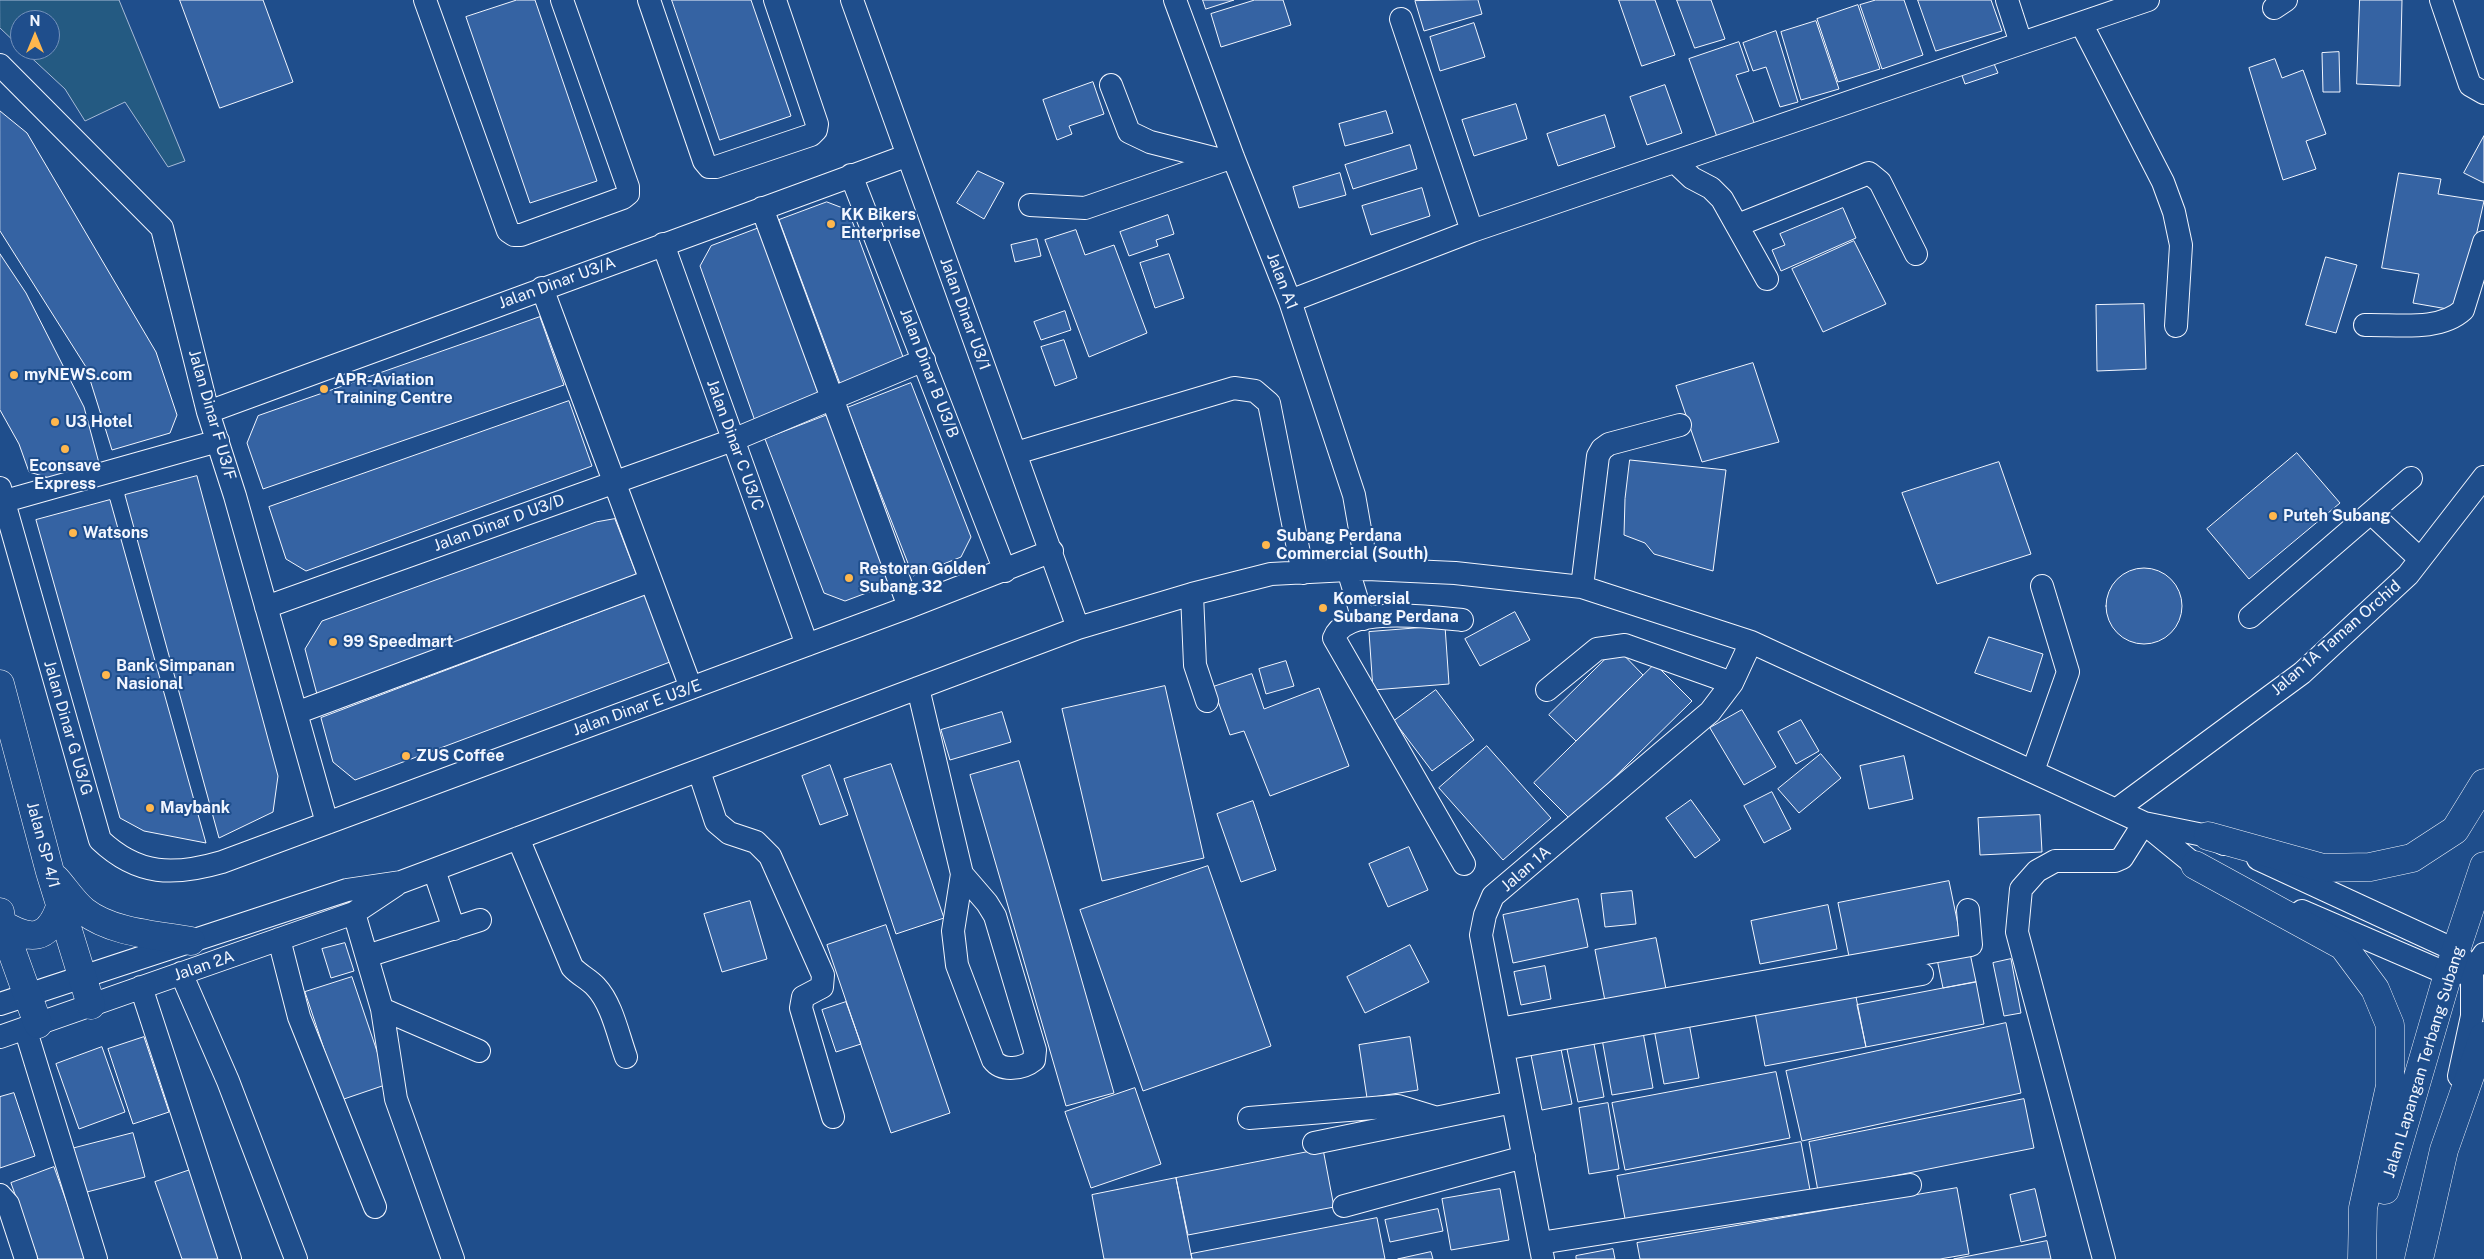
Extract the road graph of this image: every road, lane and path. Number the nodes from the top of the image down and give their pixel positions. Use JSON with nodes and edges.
{"nodes":[{"id":1,"x":425,"y":0,"type":"edge"},
{"id":2,"x":562,"y":0,"type":"edge"},
{"id":3,"x":649,"y":0,"type":"edge"},
{"id":4,"x":775,"y":0,"type":"edge"},
{"id":5,"x":852,"y":0,"type":"edge"},
{"id":6,"x":1176,"y":0,"type":"edge"},
{"id":7,"x":2007,"y":0,"type":"edge"},
{"id":8,"x":2148,"y":0,"type":"edge"},
{"id":9,"x":2441,"y":0,"type":"edge"},
{"id":10,"x":1401,"y":19,"type":"dead end"},
{"id":11,"x":2081,"y":23,"type":"junction"},
{"id":12,"x":2021,"y":43,"type":"junction"},
{"id":13,"x":0,"y":65,"type":"edge"},
{"id":14,"x":1111,"y":86,"type":"dead end"},
{"id":15,"x":2484,"y":93,"type":"edge"},
{"id":16,"x":906,"y":156,"type":"junction"},
{"id":17,"x":1227,"y":158,"type":"junction"},
{"id":18,"x":1675,"y":162,"type":"junction"},
{"id":19,"x":851,"y":175,"type":"junction"},
{"id":20,"x":1030,"y":205,"type":"dead end"},
{"id":21,"x":762,"y":208,"type":"junction"},
{"id":22,"x":1738,"y":225,"type":"junction"},
{"id":23,"x":1472,"y":232,"type":"junction"},
{"id":24,"x":2484,"y":242,"type":"edge"},
{"id":25,"x":663,"y":244,"type":"junction"},
{"id":26,"x":1916,"y":254,"type":"dead end"},
{"id":27,"x":1767,"y":279,"type":"dead end"},
{"id":28,"x":542,"y":288,"type":"junction"},
{"id":29,"x":1290,"y":301,"type":"junction"},
{"id":30,"x":2365,"y":324,"type":"dead end"},
{"id":31,"x":2176,"y":326,"type":"dead end"},
{"id":32,"x":924,"y":360,"type":"junction"},
{"id":33,"x":832,"y":398,"type":"junction"},
{"id":34,"x":208,"y":412,"type":"junction"},
{"id":35,"x":1680,"y":425,"type":"dead end"},
{"id":36,"x":733,"y":440,"type":"junction"},
{"id":37,"x":218,"y":441,"type":"junction"},
{"id":38,"x":1016,"y":453,"type":"junction"},
{"id":39,"x":2484,"y":477,"type":"edge"},
{"id":40,"x":2412,"y":478,"type":"dead end"},
{"id":41,"x":613,"y":482,"type":"junction"},
{"id":42,"x":2,"y":494,"type":"edge"},
{"id":43,"x":2371,"y":513,"type":"junction"},
{"id":44,"x":1052,"y":551,"type":"junction"},
{"id":45,"x":2420,"y":559,"type":"junction"},
{"id":46,"x":1358,"y":570,"type":"junction"},
{"id":47,"x":1004,"y":571,"type":"junction"},
{"id":48,"x":1303,"y":573,"type":"junction"},
{"id":49,"x":650,"y":581,"type":"junction"},
{"id":50,"x":2042,"y":586,"type":"dead end"},
{"id":51,"x":1582,"y":587,"type":"junction"},
{"id":52,"x":1192,"y":594,"type":"junction"},
{"id":53,"x":266,"y":607,"type":"junction"},
{"id":54,"x":909,"y":607,"type":"junction"},
{"id":55,"x":2250,"y":617,"type":"dead end"},
{"id":56,"x":1363,"y":619,"type":"junction"},
{"id":57,"x":1462,"y":620,"type":"dead end"},
{"id":58,"x":1078,"y":628,"type":"junction"},
{"id":59,"x":1751,"y":642,"type":"junction"},
{"id":60,"x":807,"y":645,"type":"junction"},
{"id":61,"x":1732,"y":683,"type":"junction"},
{"id":62,"x":0,"y":684,"type":"edge"},
{"id":63,"x":690,"y":688,"type":"junction"},
{"id":64,"x":918,"y":688,"type":"junction"},
{"id":65,"x":1547,"y":690,"type":"dead end"},
{"id":66,"x":1206,"y":701,"type":"dead end"},
{"id":67,"x":296,"y":713,"type":"junction"},
{"id":68,"x":699,"y":771,"type":"junction"},
{"id":69,"x":2033,"y":771,"type":"junction"},
{"id":70,"x":2484,"y":783,"type":"edge"},
{"id":71,"x":2116,"y":810,"type":"junction"},
{"id":72,"x":327,"y":823,"type":"junction"},
{"id":73,"x":2144,"y":823,"type":"junction"},
{"id":74,"x":2208,"y":836,"type":"junction"},
{"id":75,"x":518,"y":838,"type":"junction"},
{"id":76,"x":222,"y":862,"type":"joint"},
{"id":77,"x":1464,"y":864,"type":"dead end"},
{"id":78,"x":2195,"y":865,"type":"junction"},
{"id":79,"x":2484,"y":866,"type":"edge"},
{"id":80,"x":434,"y":870,"type":"junction"},
{"id":81,"x":50,"y":872,"type":"junction"},
{"id":82,"x":962,"y":874,"type":"junction"},
{"id":83,"x":401,"y":882,"type":"junction"},
{"id":84,"x":60,"y":907,"type":"junction"},
{"id":85,"x":1968,"y":910,"type":"dead end"},
{"id":86,"x":354,"y":913,"type":"junction"},
{"id":87,"x":1,"y":918,"type":"edge"},
{"id":88,"x":480,"y":920,"type":"dead end"},
{"id":89,"x":454,"y":929,"type":"junction"},
{"id":90,"x":279,"y":939,"type":"junction"},
{"id":91,"x":191,"y":941,"type":"junction"},
{"id":92,"x":367,"y":956,"type":"junction"},
{"id":93,"x":2465,"y":962,"type":"edge"},
{"id":94,"x":181,"y":973,"type":"junction"},
{"id":95,"x":1922,"y":974,"type":"dead end"},
{"id":96,"x":82,"y":978,"type":"junction"},
{"id":97,"x":141,"y":988,"type":"junction"},
{"id":98,"x":27,"y":996,"type":"junction"},
{"id":99,"x":0,"y":1004,"type":"edge"},
{"id":100,"x":91,"y":1005,"type":"junction"},
{"id":101,"x":382,"y":1009,"type":"junction"},
{"id":102,"x":32,"y":1026,"type":"junction"},
{"id":103,"x":2484,"y":1036,"type":"edge"},
{"id":104,"x":0,"y":1037,"type":"edge"},
{"id":105,"x":1501,"y":1039,"type":"junction"},
{"id":106,"x":479,"y":1052,"type":"dead end"},
{"id":107,"x":626,"y":1057,"type":"dead end"},
{"id":108,"x":1513,"y":1102,"type":"junction"},
{"id":109,"x":833,"y":1117,"type":"dead end"},
{"id":110,"x":1249,"y":1118,"type":"dead end"},
{"id":111,"x":1435,"y":1118,"type":"junction"},
{"id":112,"x":1314,"y":1143,"type":"dead end"},
{"id":113,"x":2444,"y":1150,"type":"junction"},
{"id":114,"x":1524,"y":1157,"type":"junction"},
{"id":115,"x":1910,"y":1185,"type":"dead end"},
{"id":116,"x":0,"y":1195,"type":"edge"},
{"id":117,"x":375,"y":1206,"type":"dead end"},
{"id":118,"x":1344,"y":1206,"type":"dead end"},
{"id":119,"x":1542,"y":1251,"type":"edge"},
{"id":120,"x":26,"y":1259,"type":"edge"},
{"id":121,"x":96,"y":1259,"type":"edge"},
{"id":122,"x":230,"y":1259,"type":"edge"},
{"id":123,"x":296,"y":1259,"type":"edge"},
{"id":124,"x":453,"y":1259,"type":"edge"},
{"id":125,"x":2104,"y":1259,"type":"edge"},
{"id":126,"x":2362,"y":1259,"type":"edge"},
{"id":127,"x":2369,"y":1259,"type":"edge"},
{"id":128,"x":2419,"y":1259,"type":"edge"}],
"edges":[{"from":1,"to":2,"type":"street"},
{"from":3,"to":4,"type":"street"},
{"from":5,"to":16,"type":"street","name":"Jalan Dinar U3/1"},
{"from":6,"to":17,"type":"street","name":"Jalan A1"},
{"from":7,"to":12,"type":"street"},
{"from":8,"to":11,"type":"street"},
{"from":9,"to":15,"type":"street"},
{"from":10,"to":23,"type":"street"},
{"from":11,"to":12,"type":"street"},
{"from":11,"to":31,"type":"street"},
{"from":12,"to":18,"type":"street"},
{"from":13,"to":34,"type":"street","name":"Jalan Dinar F U3/F"},
{"from":14,"to":17,"type":"street"},
{"from":16,"to":19,"type":"street","name":"Jalan Dinar U3/A"},
{"from":16,"to":38,"type":"street","name":"Jalan Dinar U3/1"},
{"from":17,"to":20,"type":"street"},
{"from":17,"to":29,"type":"street","name":"Jalan A1"},
{"from":18,"to":22,"type":"street"},
{"from":18,"to":23,"type":"street"},
{"from":19,"to":21,"type":"street","name":"Jalan Dinar U3/A"},
{"from":19,"to":32,"type":"street","name":"Jalan Dinar B U3/B"},
{"from":21,"to":25,"type":"street","name":"Jalan Dinar U3/A"},
{"from":21,"to":33,"type":"street"},
{"from":22,"to":26,"type":"street"},
{"from":22,"to":27,"type":"street"},
{"from":23,"to":29,"type":"street"},
{"from":24,"to":30,"type":"street"},
{"from":25,"to":28,"type":"street","name":"Jalan Dinar U3/A"},
{"from":25,"to":36,"type":"street","name":"Jalan Dinar C U3/C"},
{"from":28,"to":34,"type":"street","name":"Jalan Dinar U3/A"},
{"from":28,"to":41,"type":"street"},
{"from":29,"to":46,"type":"street","name":"Jalan A1"},
{"from":32,"to":33,"type":"street","name":"Jalan Dinar D U3/D"},
{"from":32,"to":47,"type":"street","name":"Jalan Dinar B U3/B"},
{"from":33,"to":36,"type":"street","name":"Jalan Dinar D U3/D"},
{"from":33,"to":54,"type":"street"},
{"from":34,"to":37,"type":"street","name":"Jalan Dinar F U3/F"},
{"from":35,"to":51,"type":"street"},
{"from":36,"to":41,"type":"street","name":"Jalan Dinar D U3/D"},
{"from":36,"to":60,"type":"street","name":"Jalan Dinar C U3/C"},
{"from":37,"to":42,"type":"street"},
{"from":37,"to":53,"type":"street","name":"Jalan Dinar F U3/F"},
{"from":38,"to":44,"type":"street","name":"Jalan Dinar U3/1"},
{"from":38,"to":48,"type":"street"},
{"from":39,"to":45,"type":"street","name":"Jalan 1A Taman Orchid"},
{"from":40,"to":43,"type":"street"},
{"from":41,"to":49,"type":"street"},
{"from":41,"to":53,"type":"street","name":"Jalan Dinar D U3/D"},
{"from":42,"to":76,"type":"street","name":"Jalan Dinar G U3/G"},
{"from":43,"to":45,"type":"street"},
{"from":43,"to":55,"type":"street"},
{"from":44,"to":47,"type":"street","name":"Jalan Dinar E U3/E"},
{"from":44,"to":58,"type":"street","name":"Jalan Dinar U3/1"},
{"from":45,"to":71,"type":"street","name":"Jalan 1A Taman Orchid"},
{"from":46,"to":48,"type":"street"},
{"from":46,"to":51,"type":"street"},
{"from":46,"to":56,"type":"street","name":"Jalan A1"},
{"from":47,"to":54,"type":"street","name":"Jalan Dinar E U3/E"},
{"from":48,"to":52,"type":"street"},
{"from":49,"to":63,"type":"street"},
{"from":49,"to":67,"type":"street"},
{"from":50,"to":69,"type":"street"},
{"from":51,"to":59,"type":"street"},
{"from":52,"to":58,"type":"street"},
{"from":52,"to":66,"type":"street"},
{"from":53,"to":67,"type":"street","name":"Jalan Dinar F U3/F"},
{"from":54,"to":60,"type":"street","name":"Jalan Dinar E U3/E"},
{"from":56,"to":57,"type":"street"},
{"from":56,"to":77,"type":"street"},
{"from":58,"to":64,"type":"street"},
{"from":59,"to":61,"type":"street","name":"Jalan 1A"},
{"from":59,"to":69,"type":"street"},
{"from":60,"to":63,"type":"street","name":"Jalan Dinar E U3/E"},
{"from":61,"to":65,"type":"street"},
{"from":61,"to":105,"type":"street","name":"Jalan 1A"},
{"from":62,"to":81,"type":"main road","name":"Jalan SP 4/1"},
{"from":63,"to":72,"type":"street","name":"Jalan Dinar E U3/E"},
{"from":64,"to":68,"type":"street"},
{"from":64,"to":82,"type":"street"},
{"from":67,"to":72,"type":"street","name":"Jalan Dinar F U3/F"},
{"from":68,"to":75,"type":"street"},
{"from":68,"to":109,"type":"street"},
{"from":69,"to":71,"type":"street"},
{"from":70,"to":74,"type":"main road"},
{"from":71,"to":73,"type":"street"},
{"from":72,"to":76,"type":"street","name":"Jalan Dinar E U3/E"},
{"from":73,"to":74,"type":"street"},
{"from":73,"to":78,"type":"street"},
{"from":73,"to":125,"type":"street"},
{"from":74,"to":93,"type":"street"},
{"from":75,"to":80,"type":"street"},
{"from":75,"to":107,"type":"street"},
{"from":78,"to":93,"type":"street"},
{"from":78,"to":126,"type":"main road"},
{"from":79,"to":93,"type":"main road","name":"Jalan Lapangan Terbang Subang"},
{"from":80,"to":83,"type":"street"},
{"from":80,"to":89,"type":"street"},
{"from":81,"to":84,"type":"main road","name":"Jalan SP 4/1"},
{"from":81,"to":91,"type":"main road"},
{"from":82,"to":82,"type":"street"},
{"from":83,"to":86,"type":"street","name":"Jalan 2A"},
{"from":83,"to":91,"type":"street"},
{"from":84,"to":87,"type":"main road"},
{"from":84,"to":96,"type":"main road","name":"Jalan SP 4/1"},
{"from":85,"to":105,"type":"street"},
{"from":86,"to":90,"type":"street","name":"Jalan 2A"},
{"from":86,"to":92,"type":"street"},
{"from":87,"to":98,"type":"main road"},
{"from":88,"to":89,"type":"street"},
{"from":89,"to":92,"type":"street"},
{"from":90,"to":94,"type":"street","name":"Jalan 2A"},
{"from":90,"to":117,"type":"street"},
{"from":91,"to":96,"type":"street"},
{"from":92,"to":101,"type":"street"},
{"from":93,"to":113,"type":"street"},
{"from":93,"to":127,"type":"main road","name":"Jalan Lapangan Terbang Subang"},
{"from":94,"to":97,"type":"street","name":"Jalan 2A"},
{"from":94,"to":123,"type":"street"},
{"from":95,"to":105,"type":"street"},
{"from":96,"to":98,"type":"street"},
{"from":96,"to":100,"type":"main road","name":"Jalan SP 4/1"},
{"from":97,"to":100,"type":"street","name":"Jalan 2A"},
{"from":97,"to":122,"type":"street"},
{"from":98,"to":99,"type":"street"},
{"from":98,"to":102,"type":"main road"},
{"from":100,"to":102,"type":"street","name":"Jalan 2A"},
{"from":101,"to":106,"type":"street"},
{"from":101,"to":124,"type":"street"},
{"from":102,"to":104,"type":"street","name":"Jalan 2A"},
{"from":102,"to":121,"type":"street"},
{"from":103,"to":113,"type":"main road"},
{"from":105,"to":108,"type":"street","name":"Jalan 1A"},
{"from":108,"to":111,"type":"street"},
{"from":108,"to":114,"type":"street","name":"Jalan 1A"},
{"from":110,"to":111,"type":"street"},
{"from":111,"to":112,"type":"street"},
{"from":113,"to":128,"type":"main road"},
{"from":114,"to":118,"type":"street"},
{"from":114,"to":119,"type":"street","name":"Jalan 1A"},
{"from":115,"to":119,"type":"street"},
{"from":116,"to":120,"type":"street"}]}
